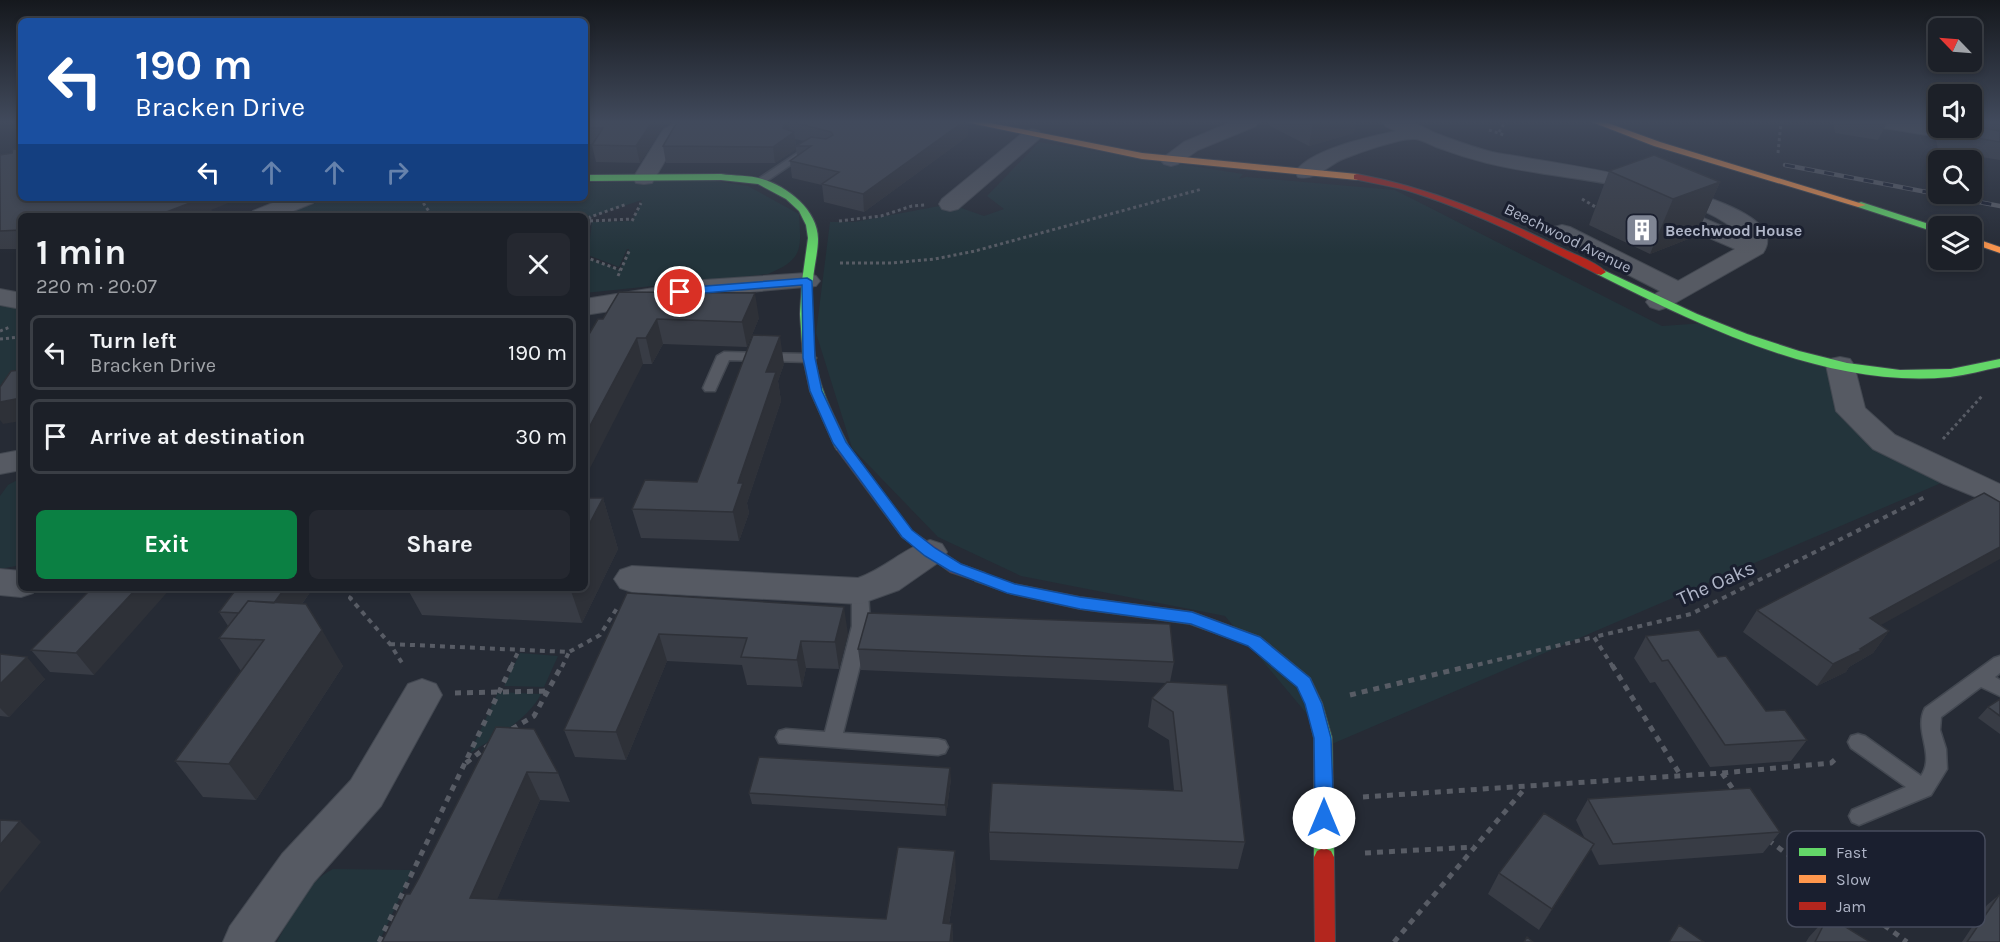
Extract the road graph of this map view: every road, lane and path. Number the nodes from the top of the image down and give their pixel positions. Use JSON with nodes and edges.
{"nodes":[{"id":1,"x":651,"y":166,"type":"edge"},
{"id":2,"x":785,"y":166,"type":"edge"},
{"id":3,"x":995,"y":166,"type":"edge"},
{"id":4,"x":1237,"y":166,"type":"edge"},
{"id":5,"x":1316,"y":166,"type":"edge"},
{"id":6,"x":1532,"y":166,"type":"edge"},
{"id":7,"x":1733,"y":166,"type":"edge"},
{"id":8,"x":1249,"y":167,"type":"junction"},
{"id":9,"x":1306,"y":172,"type":"junction"},
{"id":10,"x":588,"y":178,"type":"edge"},
{"id":11,"x":644,"y":178,"type":"junction"},
{"id":12,"x":760,"y":181,"type":"junction"},
{"id":13,"x":642,"y":200,"type":"dead end"},
{"id":14,"x":298,"y":201,"type":"edge"},
{"id":15,"x":950,"y":204,"type":"joint"},
{"id":16,"x":268,"y":213,"type":"edge"},
{"id":17,"x":632,"y":219,"type":"dead end"},
{"id":18,"x":590,"y":221,"type":"junction"},
{"id":19,"x":811,"y":225,"type":"junction"},
{"id":20,"x":1928,"y":227,"type":"edge"},
{"id":21,"x":588,"y":229,"type":"edge"},
{"id":22,"x":1562,"y":232,"type":"dead end"},
{"id":23,"x":1982,"y":243,"type":"edge"},
{"id":24,"x":2000,"y":249,"type":"edge"},
{"id":25,"x":588,"y":257,"type":"edge"},
{"id":26,"x":620,"y":270,"type":"dead end"},
{"id":27,"x":808,"y":272,"type":"junction"},
{"id":28,"x":0,"y":297,"type":"edge"},
{"id":29,"x":1669,"y":297,"type":"junction"},
{"id":30,"x":18,"y":300,"type":"edge"},
{"id":31,"x":588,"y":307,"type":"edge"},
{"id":32,"x":18,"y":337,"type":"edge"},
{"id":33,"x":0,"y":339,"type":"edge"},
{"id":34,"x":809,"y":358,"type":"junction"},
{"id":35,"x":2000,"y":363,"type":"edge"},
{"id":36,"x":1840,"y":365,"type":"junction"},
{"id":37,"x":1974,"y":372,"type":"junction"},
{"id":38,"x":710,"y":388,"type":"dead end"},
{"id":39,"x":18,"y":461,"type":"edge"},
{"id":40,"x":1922,"y":462,"type":"junction"},
{"id":41,"x":0,"y":464,"type":"edge"},
{"id":42,"x":1954,"y":477,"type":"junction"},
{"id":43,"x":2000,"y":496,"type":"edge"},
{"id":44,"x":930,"y":552,"type":"junction"},
{"id":45,"x":632,"y":579,"type":"joint"},
{"id":46,"x":0,"y":582,"type":"edge"},
{"id":47,"x":18,"y":584,"type":"edge"},
{"id":48,"x":355,"y":591,"type":"edge"},
{"id":49,"x":860,"y":591,"type":"junction"},
{"id":50,"x":1594,"y":637,"type":"junction"},
{"id":51,"x":390,"y":644,"type":"junction"},
{"id":52,"x":519,"y":650,"type":"junction"},
{"id":53,"x":569,"y":652,"type":"junction"},
{"id":54,"x":2000,"y":663,"type":"edge"},
{"id":55,"x":1981,"y":677,"type":"junction"},
{"id":56,"x":2000,"y":689,"type":"edge"},
{"id":57,"x":499,"y":690,"type":"junction"},
{"id":58,"x":550,"y":691,"type":"junction"},
{"id":59,"x":422,"y":695,"type":"junction"},
{"id":60,"x":1314,"y":704,"type":"junction"},
{"id":61,"x":508,"y":732,"type":"edge"},
{"id":62,"x":499,"y":737,"type":"edge"},
{"id":63,"x":786,"y":737,"type":"dead end"},
{"id":64,"x":832,"y":740,"type":"junction"},
{"id":65,"x":1858,"y":742,"type":"joint"},
{"id":66,"x":938,"y":747,"type":"dead end"},
{"id":67,"x":464,"y":765,"type":"junction"},
{"id":68,"x":1722,"y":773,"type":"junction"},
{"id":69,"x":1681,"y":776,"type":"junction"},
{"id":70,"x":1526,"y":786,"type":"junction"},
{"id":71,"x":1924,"y":789,"type":"junction"},
{"id":72,"x":1324,"y":799,"type":"junction"},
{"id":73,"x":1740,"y":799,"type":"edge"},
{"id":74,"x":1859,"y":816,"type":"dead end"},
{"id":75,"x":1764,"y":835,"type":"edge"},
{"id":76,"x":1475,"y":847,"type":"junction"},
{"id":77,"x":1324,"y":856,"type":"junction"},
{"id":78,"x":1787,"y":856,"type":"edge"},
{"id":79,"x":1886,"y":927,"type":"edge"},
{"id":80,"x":247,"y":942,"type":"edge"},
{"id":81,"x":379,"y":942,"type":"edge"},
{"id":82,"x":1325,"y":942,"type":"edge"},
{"id":83,"x":1394,"y":942,"type":"edge"},
{"id":84,"x":1907,"y":942,"type":"edge"}],
"edges":[{"from":1,"to":11,"type":"street"},
{"from":2,"to":12,"type":"lane"},
{"from":3,"to":15,"type":"street"},
{"from":4,"to":8,"type":"street","name":"Beechwood Avenue"},
{"from":5,"to":9,"type":"street"},
{"from":6,"to":29,"type":"street"},
{"from":7,"to":20,"type":"street"},
{"from":8,"to":9,"type":"street","name":"Beechwood Avenue"},
{"from":8,"to":27,"type":"path"},
{"from":9,"to":29,"type":"street","name":"Beechwood Avenue"},
{"from":10,"to":11,"type":"street"},
{"from":11,"to":12,"type":"street"},
{"from":12,"to":19,"type":"street"},
{"from":13,"to":18,"type":"path"},
{"from":14,"to":16,"type":"street"},
{"from":15,"to":19,"type":"path"},
{"from":17,"to":18,"type":"path"},
{"from":18,"to":21,"type":"path"},
{"from":19,"to":27,"type":"street"},
{"from":22,"to":29,"type":"street"},
{"from":23,"to":24,"type":"street"},
{"from":25,"to":26,"type":"path"},
{"from":27,"to":31,"type":"street"},
{"from":27,"to":34,"type":"street"},
{"from":28,"to":30,"type":"street"},
{"from":29,"to":36,"type":"street","name":"Beechwood Avenue"},
{"from":32,"to":33,"type":"path"},
{"from":34,"to":38,"type":"lane"},
{"from":34,"to":44,"type":"street"},
{"from":35,"to":37,"type":"street","name":"Beechwood Avenue"},
{"from":36,"to":37,"type":"street","name":"Beechwood Avenue"},
{"from":36,"to":40,"type":"street"},
{"from":37,"to":40,"type":"path"},
{"from":39,"to":41,"type":"street"},
{"from":40,"to":42,"type":"street"},
{"from":42,"to":43,"type":"street"},
{"from":42,"to":50,"type":"path","name":"The Oaks"},
{"from":44,"to":49,"type":"street"},
{"from":44,"to":60,"type":"street"},
{"from":45,"to":49,"type":"street"},
{"from":45,"to":53,"type":"path"},
{"from":46,"to":47,"type":"street"},
{"from":48,"to":51,"type":"path"},
{"from":49,"to":64,"type":"lane"},
{"from":50,"to":60,"type":"path","name":"The Oaks"},
{"from":50,"to":69,"type":"path"},
{"from":51,"to":52,"type":"path"},
{"from":51,"to":59,"type":"path"},
{"from":52,"to":53,"type":"path"},
{"from":52,"to":57,"type":"path"},
{"from":53,"to":58,"type":"path"},
{"from":54,"to":55,"type":"lane"},
{"from":55,"to":56,"type":"lane"},
{"from":55,"to":71,"type":"lane"},
{"from":57,"to":58,"type":"path"},
{"from":57,"to":59,"type":"path"},
{"from":57,"to":67,"type":"path"},
{"from":58,"to":61,"type":"path"},
{"from":59,"to":80,"type":"street"},
{"from":60,"to":72,"type":"street"},
{"from":62,"to":67,"type":"path"},
{"from":63,"to":64,"type":"lane"},
{"from":64,"to":66,"type":"lane"},
{"from":65,"to":68,"type":"path"},
{"from":65,"to":71,"type":"lane"},
{"from":67,"to":81,"type":"path"},
{"from":68,"to":69,"type":"path"},
{"from":68,"to":73,"type":"path"},
{"from":69,"to":70,"type":"path"},
{"from":70,"to":72,"type":"path"},
{"from":70,"to":76,"type":"path"},
{"from":71,"to":74,"type":"lane"},
{"from":72,"to":77,"type":"street"},
{"from":75,"to":78,"type":"path"},
{"from":76,"to":77,"type":"path"},
{"from":76,"to":83,"type":"path"},
{"from":77,"to":82,"type":"street"},
{"from":79,"to":84,"type":"path"}]}
